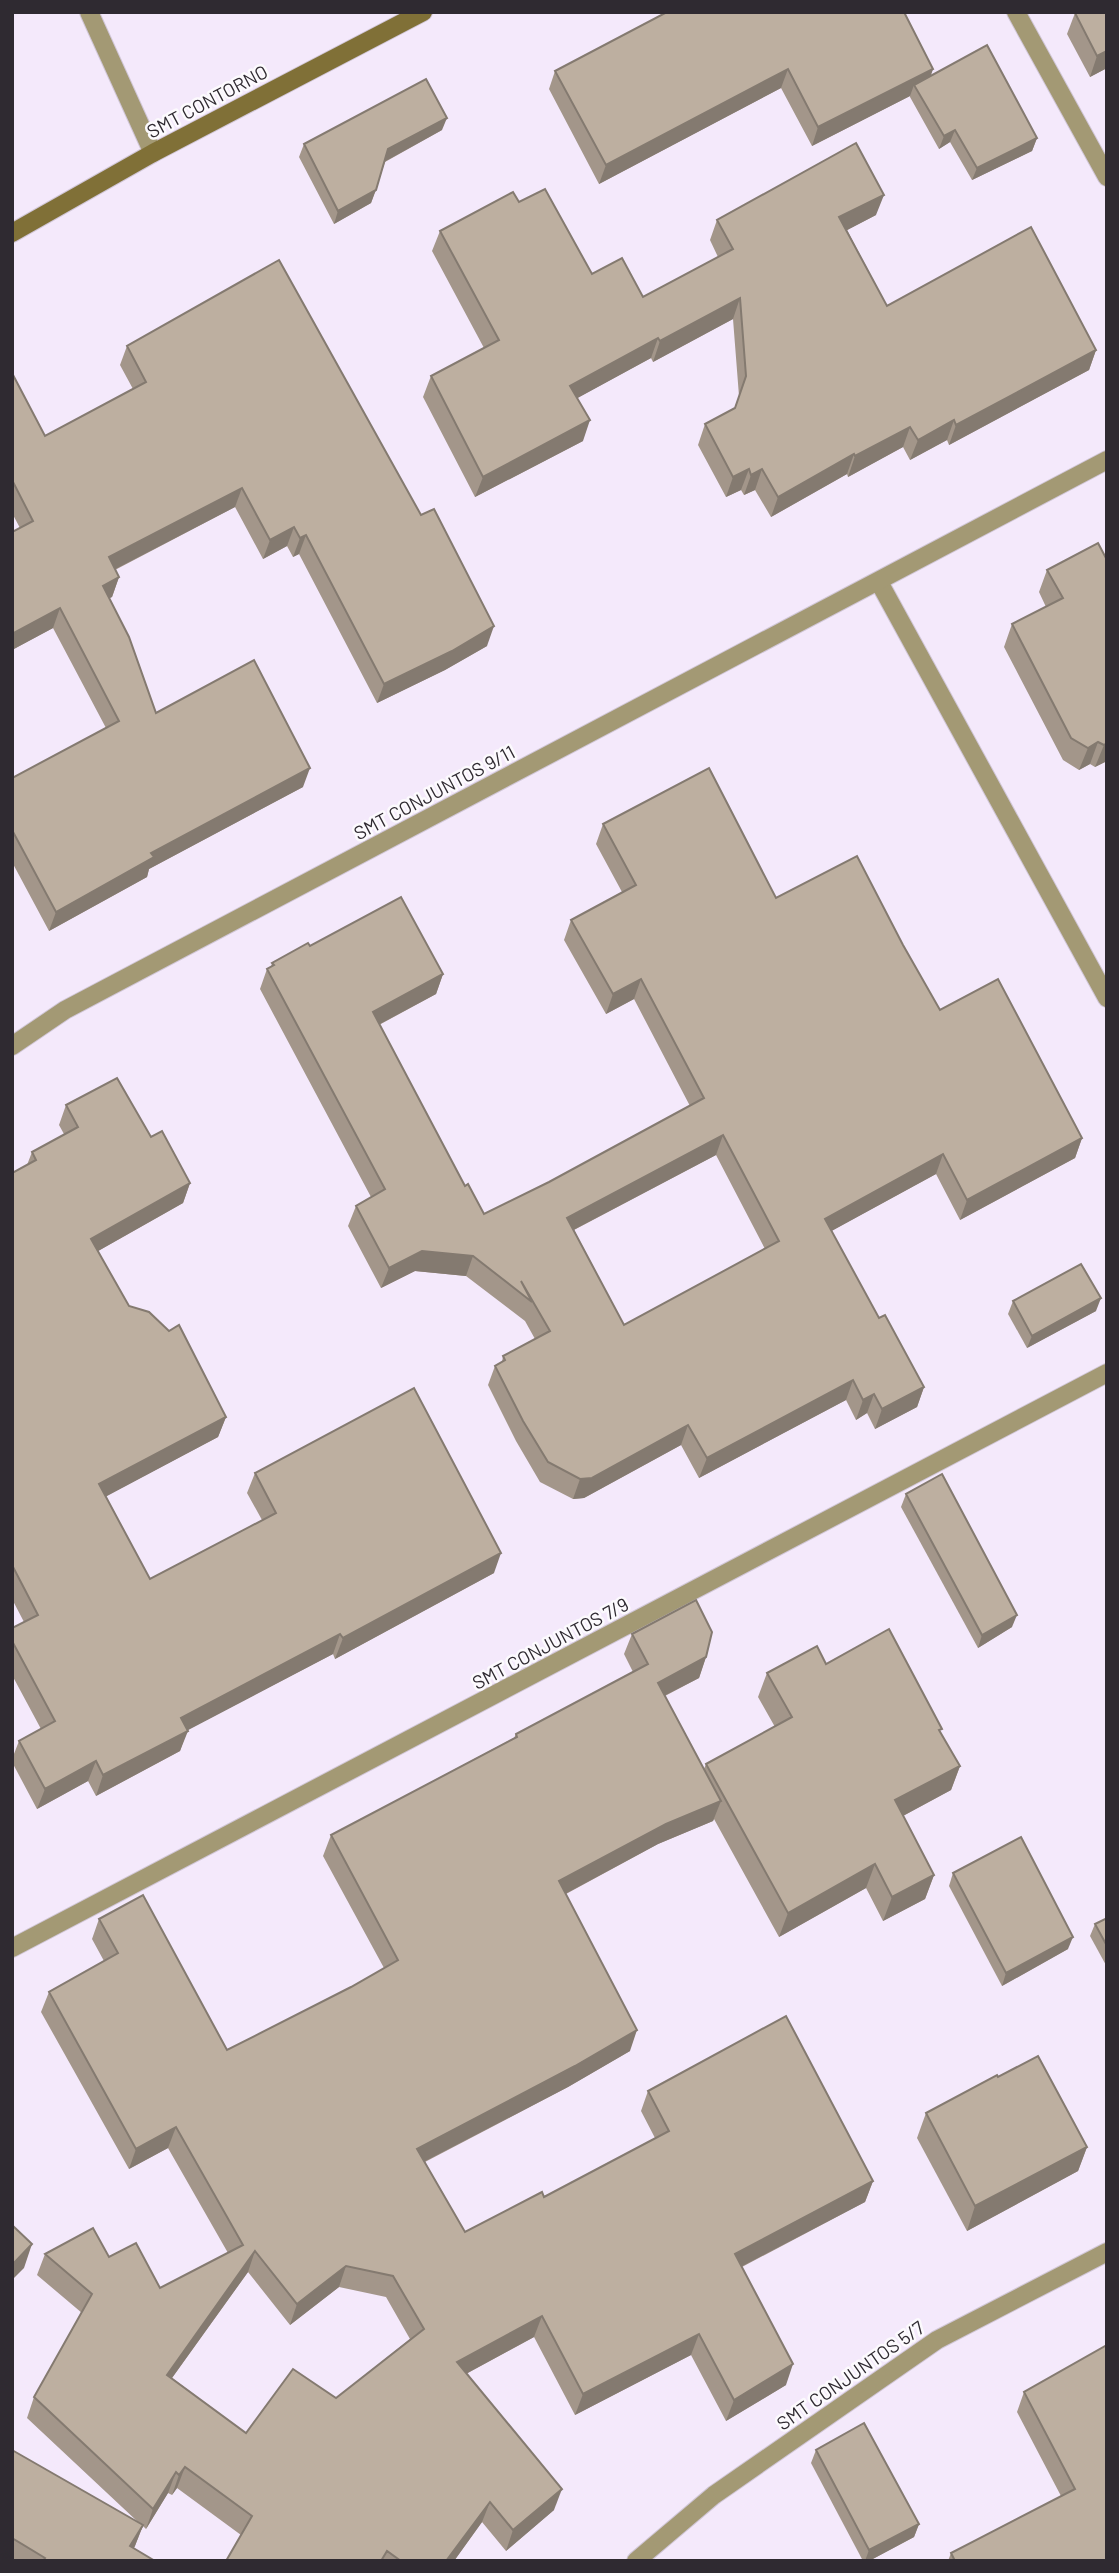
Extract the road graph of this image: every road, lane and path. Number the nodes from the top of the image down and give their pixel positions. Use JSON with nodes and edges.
{"nodes":[{"id":1,"x":89,"y":12,"type":"edge"},
{"id":2,"x":423,"y":12,"type":"edge"},
{"id":3,"x":1016,"y":12,"type":"edge"},
{"id":4,"x":153,"y":153,"type":"junction"},
{"id":5,"x":1107,"y":177,"type":"edge"},
{"id":6,"x":12,"y":233,"type":"edge"},
{"id":7,"x":1107,"y":460,"type":"edge"},
{"id":8,"x":879,"y":582,"type":"junction"},
{"id":9,"x":1107,"y":998,"type":"edge"},
{"id":10,"x":12,"y":1046,"type":"edge"},
{"id":11,"x":1107,"y":1373,"type":"edge"},
{"id":12,"x":12,"y":1948,"type":"edge"},
{"id":13,"x":1107,"y":2252,"type":"edge"},
{"id":14,"x":636,"y":2561,"type":"edge"}],
"edges":[{"from":1,"to":4,"type":"street"},
{"from":2,"to":4,"type":"street","name":"SMT CONTORNO"},
{"from":3,"to":5,"type":"street"},
{"from":4,"to":6,"type":"street","name":"SMT CONTORNO"},
{"from":7,"to":8,"type":"street","name":"SMT CONJUNTOS 9/11"},
{"from":8,"to":9,"type":"street"},
{"from":8,"to":10,"type":"street","name":"SMT CONJUNTOS 9/11"},
{"from":11,"to":12,"type":"street","name":"SMT CONJUNTOS 7/9"},
{"from":13,"to":14,"type":"street","name":"SMT CONJUNTOS 5/7"}]}
